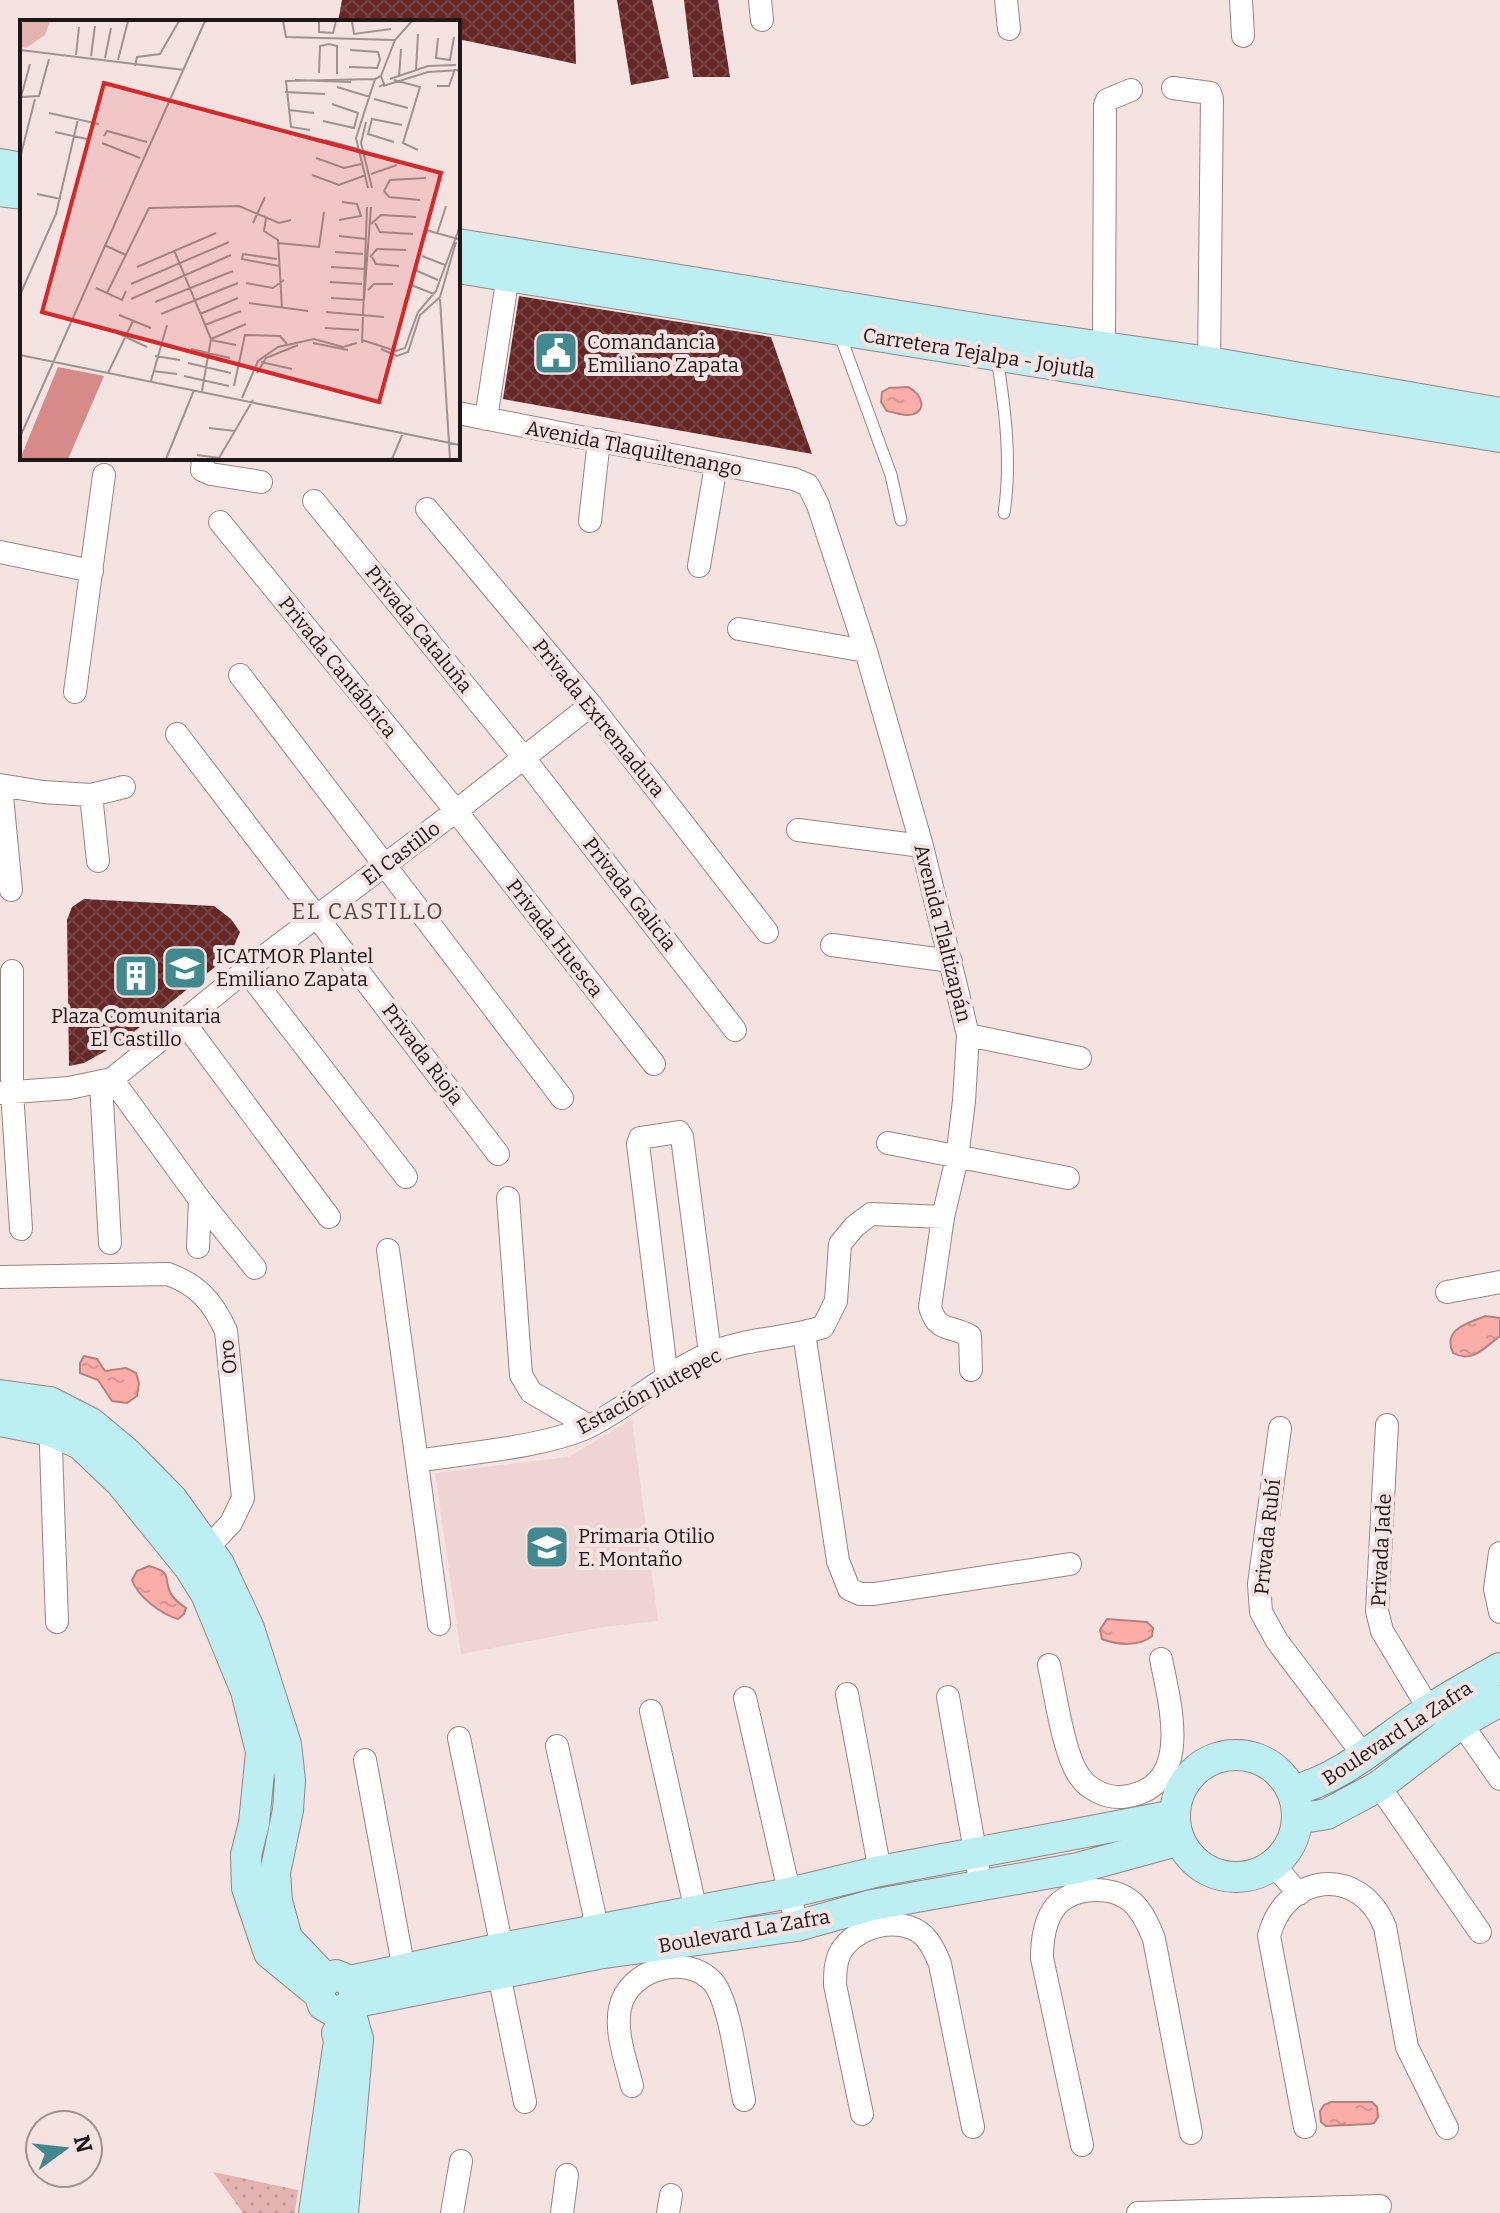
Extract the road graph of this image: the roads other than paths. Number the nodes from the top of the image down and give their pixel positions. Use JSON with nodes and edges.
{"nodes":[{"id":1,"x":1006,"y":0,"type":"edge"},
{"id":2,"x":1241,"y":0,"type":"edge"},
{"id":3,"x":1009,"y":29,"type":"dead end"},
{"id":4,"x":1243,"y":36,"type":"dead end"},
{"id":5,"x":1173,"y":88,"type":"dead end"},
{"id":6,"x":1131,"y":90,"type":"dead end"},
{"id":7,"x":0,"y":164,"type":"edge"},
{"id":8,"x":20,"y":168,"type":"edge"},
{"id":9,"x":0,"y":191,"type":"edge"},
{"id":10,"x":20,"y":194,"type":"edge"},
{"id":11,"x":460,"y":245,"type":"edge"},
{"id":12,"x":510,"y":265,"type":"junction"},
{"id":13,"x":460,"y":268,"type":"edge"},
{"id":14,"x":838,"y":330,"type":"junction"},
{"id":15,"x":1104,"y":347,"type":"junction"},
{"id":16,"x":997,"y":357,"type":"junction"},
{"id":17,"x":1209,"y":362,"type":"junction"},
{"id":18,"x":460,"y":413,"type":"edge"},
{"id":19,"x":1500,"y":413,"type":"edge"},
{"id":20,"x":486,"y":419,"type":"junction"},
{"id":21,"x":1500,"y":437,"type":"edge"},
{"id":22,"x":599,"y":440,"type":"junction"},
{"id":23,"x":203,"y":460,"type":"edge"},
{"id":24,"x":716,"y":465,"type":"junction"},
{"id":25,"x":104,"y":475,"type":"dead end"},
{"id":26,"x":261,"y":482,"type":"dead end"},
{"id":27,"x":808,"y":485,"type":"joint"},
{"id":28,"x":314,"y":501,"type":"dead end"},
{"id":29,"x":427,"y":509,"type":"dead end"},
{"id":30,"x":1004,"y":513,"type":"dead end"},
{"id":31,"x":901,"y":520,"type":"dead end"},
{"id":32,"x":590,"y":521,"type":"dead end"},
{"id":33,"x":220,"y":522,"type":"dead end"},
{"id":34,"x":0,"y":552,"type":"edge"},
{"id":35,"x":699,"y":566,"type":"dead end"},
{"id":36,"x":92,"y":571,"type":"junction"},
{"id":37,"x":739,"y":629,"type":"dead end"},
{"id":38,"x":866,"y":651,"type":"junction"},
{"id":39,"x":240,"y":675,"type":"dead end"},
{"id":40,"x":75,"y":692,"type":"dead end"},
{"id":41,"x":591,"y":705,"type":"junction"},
{"id":42,"x":177,"y":734,"type":"dead end"},
{"id":43,"x":524,"y":758,"type":"junction"},
{"id":44,"x":1,"y":786,"type":"edge"},
{"id":45,"x":124,"y":787,"type":"dead end"},
{"id":46,"x":91,"y":795,"type":"junction"},
{"id":47,"x":456,"y":811,"type":"junction"},
{"id":48,"x":798,"y":830,"type":"dead end"},
{"id":49,"x":922,"y":846,"type":"junction"},
{"id":50,"x":98,"y":861,"type":"dead end"},
{"id":51,"x":385,"y":866,"type":"junction"},
{"id":52,"x":11,"y":890,"type":"dead end"},
{"id":53,"x":319,"y":916,"type":"junction"},
{"id":54,"x":767,"y":932,"type":"dead end"},
{"id":55,"x":832,"y":945,"type":"dead end"},
{"id":56,"x":951,"y":961,"type":"junction"},
{"id":57,"x":246,"y":970,"type":"junction"},
{"id":58,"x":12,"y":971,"type":"dead end"},
{"id":59,"x":183,"y":1021,"type":"junction"},
{"id":60,"x":735,"y":1030,"type":"dead end"},
{"id":61,"x":968,"y":1035,"type":"junction"},
{"id":62,"x":1080,"y":1058,"type":"dead end"},
{"id":63,"x":654,"y":1064,"type":"dead end"},
{"id":64,"x":107,"y":1081,"type":"junction"},
{"id":65,"x":6,"y":1093,"type":"edge"},
{"id":66,"x":562,"y":1098,"type":"dead end"},
{"id":67,"x":888,"y":1143,"type":"dead end"},
{"id":68,"x":498,"y":1154,"type":"dead end"},
{"id":69,"x":957,"y":1158,"type":"junction"},
{"id":70,"x":406,"y":1177,"type":"dead end"},
{"id":71,"x":1068,"y":1178,"type":"dead end"},
{"id":72,"x":508,"y":1198,"type":"dead end"},
{"id":73,"x":200,"y":1200,"type":"junction"},
{"id":74,"x":329,"y":1217,"type":"dead end"},
{"id":75,"x":943,"y":1217,"type":"junction"},
{"id":76,"x":21,"y":1229,"type":"dead end"},
{"id":77,"x":110,"y":1243,"type":"dead end"},
{"id":78,"x":198,"y":1247,"type":"dead end"},
{"id":79,"x":388,"y":1250,"type":"dead end"},
{"id":80,"x":255,"y":1268,"type":"dead end"},
{"id":81,"x":0,"y":1277,"type":"edge"},
{"id":82,"x":1500,"y":1282,"type":"edge"},
{"id":83,"x":1447,"y":1292,"type":"dead end"},
{"id":84,"x":804,"y":1333,"type":"junction"},
{"id":85,"x":710,"y":1353,"type":"junction"},
{"id":86,"x":971,"y":1370,"type":"dead end"},
{"id":87,"x":667,"y":1378,"type":"junction"},
{"id":88,"x":0,"y":1395,"type":"edge"},
{"id":89,"x":50,"y":1416,"type":"junction"},
{"id":90,"x":0,"y":1421,"type":"edge"},
{"id":91,"x":1387,"y":1425,"type":"dead end"},
{"id":92,"x":589,"y":1426,"type":"junction"},
{"id":93,"x":1280,"y":1428,"type":"dead end"},
{"id":94,"x":417,"y":1461,"type":"junction"},
{"id":95,"x":1500,"y":1553,"type":"edge"},
{"id":96,"x":199,"y":1557,"type":"junction"},
{"id":97,"x":1070,"y":1564,"type":"dead end"},
{"id":98,"x":1500,"y":1612,"type":"edge"},
{"id":99,"x":57,"y":1622,"type":"dead end"},
{"id":100,"x":439,"y":1624,"type":"dead end"},
{"id":101,"x":1161,"y":1659,"type":"dead end"},
{"id":102,"x":1049,"y":1665,"type":"dead end"},
{"id":103,"x":1500,"y":1668,"type":"edge"},
{"id":104,"x":847,"y":1694,"type":"dead end"},
{"id":105,"x":948,"y":1697,"type":"dead end"},
{"id":106,"x":745,"y":1698,"type":"dead end"},
{"id":107,"x":1500,"y":1701,"type":"edge"},
{"id":108,"x":1429,"y":1709,"type":"junction"},
{"id":109,"x":651,"y":1711,"type":"dead end"},
{"id":110,"x":1461,"y":1723,"type":"junction"},
{"id":111,"x":459,"y":1738,"type":"dead end"},
{"id":112,"x":557,"y":1746,"type":"dead end"},
{"id":113,"x":1365,"y":1757,"type":"junction"},
{"id":114,"x":365,"y":1760,"type":"dead end"},
{"id":115,"x":1500,"y":1779,"type":"edge"},
{"id":116,"x":1379,"y":1786,"type":"junction"},
{"id":117,"x":1295,"y":1805,"type":"junction"},
{"id":118,"x":1130,"y":1810,"type":"junction"},
{"id":119,"x":1178,"y":1827,"type":"junction"},
{"id":120,"x":973,"y":1853,"type":"junction"},
{"id":121,"x":1274,"y":1865,"type":"junction"},
{"id":122,"x":880,"y":1871,"type":"junction"},
{"id":123,"x":1082,"y":1880,"type":"junction"},
{"id":124,"x":981,"y":1885,"type":"junction"},
{"id":125,"x":789,"y":1893,"type":"junction"},
{"id":126,"x":1299,"y":1894,"type":"junction"},
{"id":127,"x":696,"y":1911,"type":"junction"},
{"id":128,"x":874,"y":1916,"type":"junction"},
{"id":129,"x":797,"y":1926,"type":"junction"},
{"id":130,"x":1480,"y":1932,"type":"dead end"},
{"id":131,"x":596,"y":1942,"type":"junction"},
{"id":132,"x":664,"y":1956,"type":"junction"},
{"id":133,"x":502,"y":1960,"type":"junction"},
{"id":134,"x":404,"y":1970,"type":"junction"},
{"id":135,"x":338,"y":1996,"type":"junction"},
{"id":136,"x":632,"y":2086,"type":"dead end"},
{"id":137,"x":744,"y":2100,"type":"dead end"},
{"id":138,"x":525,"y":2102,"type":"dead end"},
{"id":139,"x":862,"y":2114,"type":"dead end"},
{"id":140,"x":973,"y":2127,"type":"dead end"},
{"id":141,"x":1305,"y":2127,"type":"dead end"},
{"id":142,"x":1447,"y":2128,"type":"dead end"},
{"id":143,"x":1191,"y":2133,"type":"dead end"},
{"id":144,"x":1082,"y":2145,"type":"dead end"},
{"id":145,"x":461,"y":2161,"type":"dead end"},
{"id":146,"x":567,"y":2175,"type":"dead end"},
{"id":147,"x":330,"y":2200,"type":"edge"},
{"id":148,"x":1380,"y":2206,"type":"dead end"},
{"id":149,"x":452,"y":2213,"type":"edge"},
{"id":150,"x":562,"y":2213,"type":"edge"},
{"id":151,"x":1138,"y":2213,"type":"edge"}],
"edges":[{"from":1,"to":3,"type":"street"},
{"from":2,"to":4,"type":"street"},
{"from":5,"to":17,"type":"street"},
{"from":6,"to":15,"type":"street"},
{"from":7,"to":8,"type":"street"},
{"from":9,"to":10,"type":"street"},
{"from":11,"to":12,"type":"street","name":"Carretera Tejalpa - Jojutla"},
{"from":12,"to":13,"type":"street","name":"Carretera Tejalpa - Jojutla"},
{"from":12,"to":14,"type":"street","name":"Carretera Tejalpa - Jojutla"},
{"from":12,"to":15,"type":"street","name":"Carretera Tejalpa - Jojutla"},
{"from":12,"to":20,"type":"street"},
{"from":14,"to":16,"type":"street","name":"Carretera Tejalpa - Jojutla"},
{"from":14,"to":31,"type":"lane"},
{"from":15,"to":17,"type":"street","name":"Carretera Tejalpa - Jojutla"},
{"from":16,"to":21,"type":"street","name":"Carretera Tejalpa - Jojutla"},
{"from":16,"to":30,"type":"lane"},
{"from":17,"to":19,"type":"street","name":"Carretera Tejalpa - Jojutla"},
{"from":18,"to":20,"type":"street","name":"Avenida Tlaquiltenango"},
{"from":20,"to":22,"type":"street","name":"Avenida Tlaquiltenango"},
{"from":22,"to":24,"type":"street","name":"Avenida Tlaquiltenango"},
{"from":22,"to":32,"type":"street"},
{"from":23,"to":26,"type":"street"},
{"from":24,"to":27,"type":"street","name":"Avenida Tlaquiltenango"},
{"from":24,"to":35,"type":"street"},
{"from":25,"to":36,"type":"street"},
{"from":27,"to":38,"type":"street","name":"Avenida Tlaltizapán"},
{"from":28,"to":43,"type":"street","name":"Privada Cataluña"},
{"from":29,"to":41,"type":"street","name":"Privada Extremadura"},
{"from":33,"to":47,"type":"street","name":"Privada Cantábrica"},
{"from":34,"to":36,"type":"street"},
{"from":36,"to":40,"type":"street"},
{"from":37,"to":38,"type":"street"},
{"from":38,"to":49,"type":"street","name":"Avenida Tlaltizapán"},
{"from":39,"to":51,"type":"street"},
{"from":41,"to":43,"type":"street","name":"El Castillo"},
{"from":41,"to":54,"type":"street","name":"Privada Extremadura"},
{"from":42,"to":53,"type":"street","name":"Privada Rioja"},
{"from":43,"to":47,"type":"street","name":"El Castillo"},
{"from":43,"to":60,"type":"street","name":"Privada Galicia"},
{"from":44,"to":46,"type":"street"},
{"from":44,"to":52,"type":"street"},
{"from":45,"to":46,"type":"street"},
{"from":46,"to":50,"type":"street"},
{"from":47,"to":51,"type":"street","name":"El Castillo"},
{"from":47,"to":63,"type":"street","name":"Privada Huesca"},
{"from":48,"to":49,"type":"street"},
{"from":49,"to":56,"type":"street","name":"Avenida Tlaltizapán"},
{"from":51,"to":53,"type":"street","name":"El Castillo"},
{"from":51,"to":66,"type":"street"},
{"from":53,"to":57,"type":"street","name":"El Castillo"},
{"from":53,"to":68,"type":"street","name":"Privada Rioja"},
{"from":55,"to":56,"type":"street"},
{"from":56,"to":61,"type":"street","name":"Avenida Tlaltizapán"},
{"from":57,"to":59,"type":"street","name":"El Castillo"},
{"from":57,"to":70,"type":"street"},
{"from":58,"to":65,"type":"street"},
{"from":59,"to":64,"type":"street","name":"El Castillo"},
{"from":59,"to":74,"type":"street"},
{"from":61,"to":62,"type":"street"},
{"from":61,"to":69,"type":"street","name":"Avenida Tlaltizapán"},
{"from":64,"to":65,"type":"street"},
{"from":64,"to":73,"type":"street"},
{"from":64,"to":77,"type":"street"},
{"from":65,"to":76,"type":"street"},
{"from":67,"to":69,"type":"street"},
{"from":69,"to":71,"type":"street"},
{"from":69,"to":75,"type":"street","name":"Avenida Tlaltizapán"},
{"from":72,"to":92,"type":"street"},
{"from":73,"to":78,"type":"street"},
{"from":73,"to":80,"type":"street"},
{"from":75,"to":84,"type":"street"},
{"from":75,"to":86,"type":"street","name":"Avenida Tlaltizapán"},
{"from":79,"to":94,"type":"street"},
{"from":81,"to":96,"type":"street","name":"Oro"},
{"from":82,"to":83,"type":"street"},
{"from":84,"to":85,"type":"street","name":"Estación Jiutepec"},
{"from":84,"to":97,"type":"street"},
{"from":85,"to":87,"type":"street","name":"Estación Jiutepec"},
{"from":85,"to":87,"type":"street"},
{"from":87,"to":92,"type":"street","name":"Estación Jiutepec"},
{"from":88,"to":89,"type":"street"},
{"from":89,"to":90,"type":"street"},
{"from":89,"to":96,"type":"street"},
{"from":89,"to":99,"type":"street"},
{"from":91,"to":108,"type":"street","name":"Privada Jade"},
{"from":92,"to":94,"type":"street","name":"Estación Jiutepec"},
{"from":93,"to":113,"type":"street","name":"Privada Rubí"},
{"from":94,"to":100,"type":"street"},
{"from":95,"to":98,"type":"street"},
{"from":96,"to":135,"type":"street"},
{"from":101,"to":118,"type":"street"},
{"from":102,"to":118,"type":"street"},
{"from":103,"to":108,"type":"street","name":"Boulevard La Zafra"},
{"from":104,"to":122,"type":"street"},
{"from":105,"to":120,"type":"street"},
{"from":106,"to":125,"type":"street"},
{"from":107,"to":110,"type":"street","name":"Boulevard La Zafra"},
{"from":108,"to":113,"type":"street","name":"Boulevard La Zafra"},
{"from":109,"to":127,"type":"street"},
{"from":110,"to":115,"type":"street"},
{"from":110,"to":116,"type":"street","name":"Boulevard La Zafra"},
{"from":111,"to":133,"type":"street"},
{"from":112,"to":131,"type":"street"},
{"from":113,"to":117,"type":"street","name":"Boulevard La Zafra"},
{"from":114,"to":134,"type":"street"},
{"from":116,"to":117,"type":"street","name":"Boulevard La Zafra"},
{"from":116,"to":130,"type":"street"},
{"from":117,"to":119,"type":"street"},
{"from":117,"to":121,"type":"street"},
{"from":118,"to":119,"type":"street","name":"Boulevard La Zafra"},
{"from":118,"to":120,"type":"street","name":"Boulevard La Zafra"},
{"from":119,"to":121,"type":"street"},
{"from":119,"to":123,"type":"street","name":"Boulevard La Zafra"},
{"from":120,"to":122,"type":"street","name":"Boulevard La Zafra"},
{"from":120,"to":124,"type":"street"},
{"from":121,"to":126,"type":"street"},
{"from":122,"to":125,"type":"street","name":"Boulevard La Zafra"},
{"from":123,"to":124,"type":"street","name":"Boulevard La Zafra"},
{"from":123,"to":143,"type":"street"},
{"from":123,"to":144,"type":"street"},
{"from":124,"to":128,"type":"street","name":"Boulevard La Zafra"},
{"from":125,"to":127,"type":"street","name":"Boulevard La Zafra"},
{"from":125,"to":129,"type":"street"},
{"from":126,"to":141,"type":"street"},
{"from":126,"to":142,"type":"street"},
{"from":127,"to":131,"type":"street","name":"Boulevard La Zafra"},
{"from":128,"to":129,"type":"street","name":"Boulevard La Zafra"},
{"from":128,"to":139,"type":"street"},
{"from":128,"to":140,"type":"street"},
{"from":129,"to":132,"type":"street","name":"Boulevard La Zafra"},
{"from":131,"to":132,"type":"street","name":"Boulevard La Zafra"},
{"from":131,"to":133,"type":"street","name":"Boulevard La Zafra"},
{"from":132,"to":136,"type":"street"},
{"from":132,"to":137,"type":"street"},
{"from":133,"to":134,"type":"street","name":"Boulevard La Zafra"},
{"from":133,"to":135,"type":"street","name":"Boulevard La Zafra"},
{"from":133,"to":138,"type":"street"},
{"from":134,"to":135,"type":"street","name":"Boulevard La Zafra"},
{"from":135,"to":147,"type":"street"},
{"from":145,"to":149,"type":"street"},
{"from":146,"to":150,"type":"street"},
{"from":148,"to":151,"type":"street"}]}
